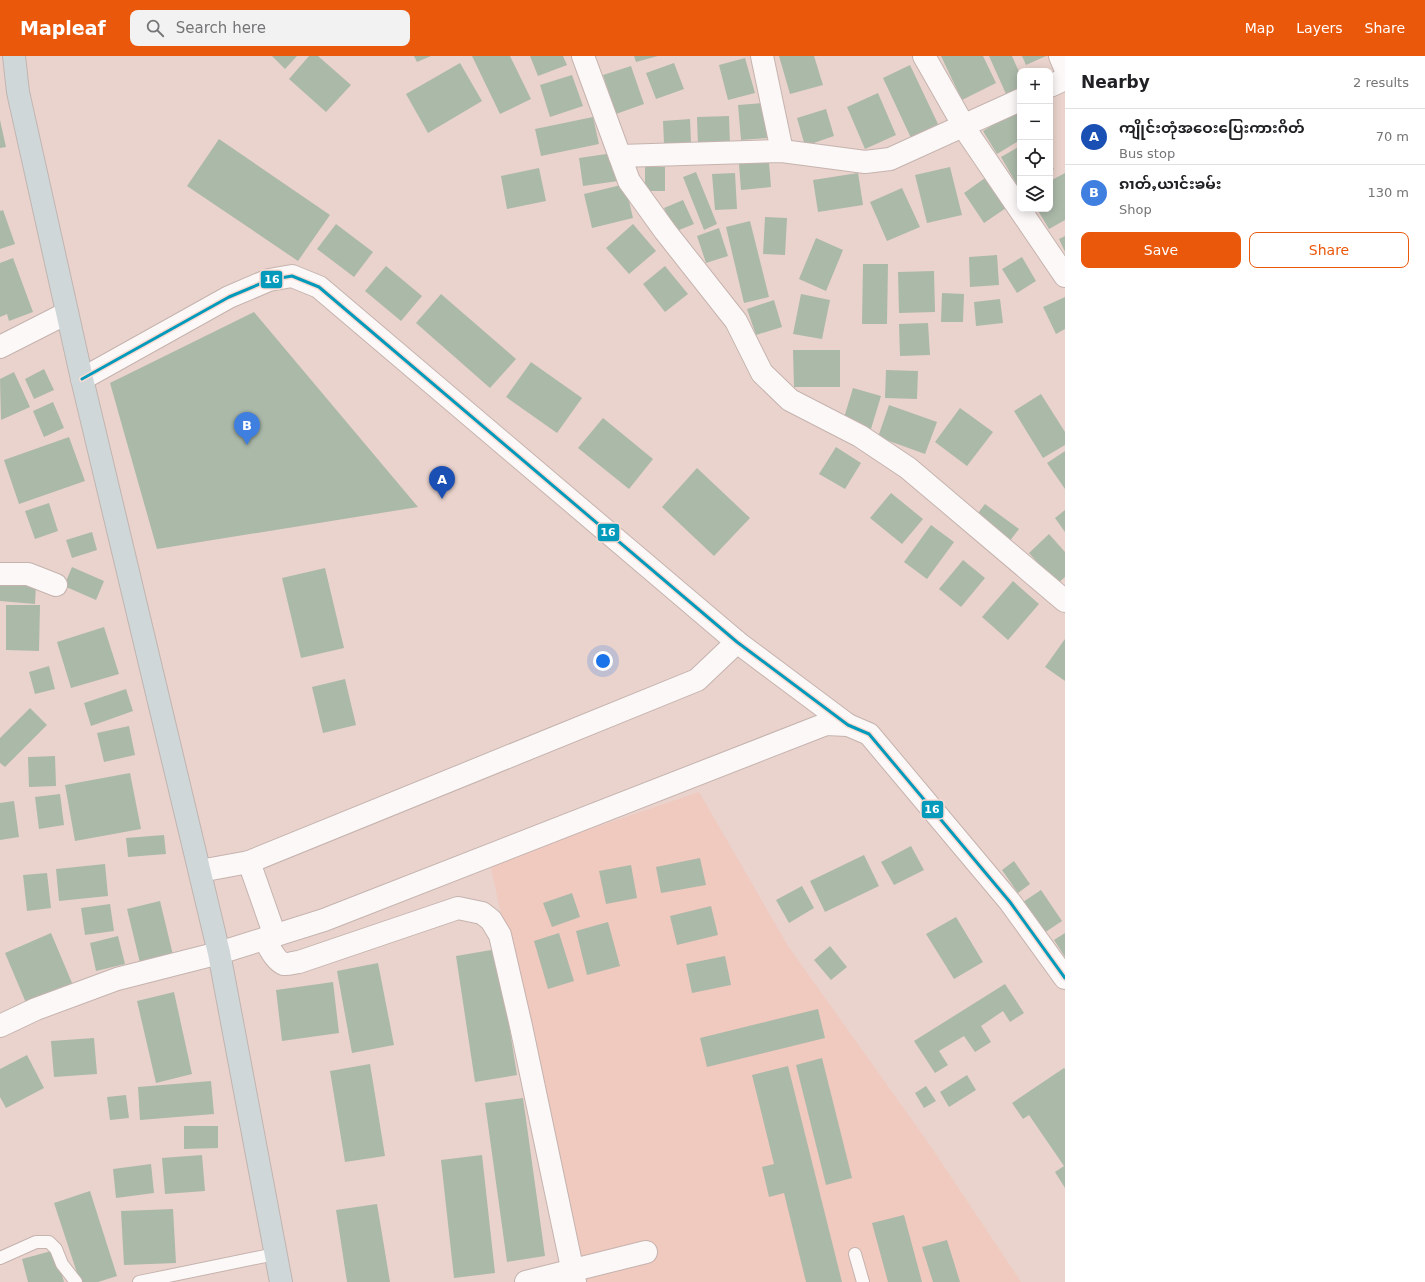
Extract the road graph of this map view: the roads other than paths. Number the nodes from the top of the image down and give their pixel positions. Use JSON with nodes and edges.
{"nodes":[{"id":1,"x":14,"y":56,"type":"edge"},
{"id":2,"x":583,"y":56,"type":"edge"},
{"id":3,"x":762,"y":56,"type":"edge"},
{"id":4,"x":924,"y":56,"type":"edge"},
{"id":5,"x":1060,"y":56,"type":"edge"},
{"id":6,"x":1065,"y":68,"type":"edge"},
{"id":7,"x":1065,"y":79,"type":"edge"},
{"id":8,"x":1053,"y":85,"type":"edge"},
{"id":9,"x":1017,"y":101,"type":"edge"},
{"id":10,"x":963,"y":126,"type":"junction"},
{"id":11,"x":782,"y":151,"type":"junction"},
{"id":12,"x":620,"y":156,"type":"junction"},
{"id":13,"x":1065,"y":276,"type":"edge"},
{"id":14,"x":67,"y":313,"type":"junction"},
{"id":15,"x":0,"y":347,"type":"edge"},
{"id":16,"x":82,"y":379,"type":"junction"},
{"id":17,"x":0,"y":574,"type":"edge"},
{"id":18,"x":56,"y":585,"type":"dead end"},
{"id":19,"x":1065,"y":601,"type":"edge"},
{"id":20,"x":737,"y":642,"type":"junction"},
{"id":21,"x":848,"y":725,"type":"junction"},
{"id":22,"x":249,"y":862,"type":"junction"},
{"id":23,"x":200,"y":871,"type":"junction"},
{"id":24,"x":324,"y":920,"type":"junction"},
{"id":25,"x":269,"y":937,"type":"junction"},
{"id":26,"x":333,"y":950,"type":"junction"},
{"id":27,"x":219,"y":953,"type":"junction"},
{"id":28,"x":1065,"y":978,"type":"edge"},
{"id":29,"x":0,"y":1026,"type":"edge"},
{"id":30,"x":646,"y":1252,"type":"dead end"},
{"id":31,"x":275,"y":1254,"type":"junction"},
{"id":32,"x":855,"y":1254,"type":"dead end"},
{"id":33,"x":0,"y":1258,"type":"edge"},
{"id":34,"x":573,"y":1276,"type":"edge"},
{"id":35,"x":76,"y":1282,"type":"edge"},
{"id":36,"x":139,"y":1282,"type":"edge"},
{"id":37,"x":281,"y":1282,"type":"edge"},
{"id":38,"x":526,"y":1282,"type":"edge"},
{"id":39,"x":863,"y":1282,"type":"edge"}],
"edges":[{"from":1,"to":14,"type":"highway"},
{"from":2,"to":12,"type":"street"},
{"from":3,"to":11,"type":"street"},
{"from":4,"to":10,"type":"street"},
{"from":5,"to":6,"type":"street"},
{"from":7,"to":8,"type":"street"},
{"from":9,"to":10,"type":"street"},
{"from":10,"to":11,"type":"street"},
{"from":10,"to":13,"type":"street"},
{"from":11,"to":12,"type":"street"},
{"from":12,"to":19,"type":"street"},
{"from":14,"to":15,"type":"street"},
{"from":14,"to":16,"type":"highway"},
{"from":16,"to":20,"type":"street"},
{"from":16,"to":23,"type":"highway"},
{"from":17,"to":18,"type":"street"},
{"from":20,"to":21,"type":"street"},
{"from":20,"to":22,"type":"street"},
{"from":21,"to":24,"type":"street"},
{"from":21,"to":28,"type":"street"},
{"from":22,"to":23,"type":"street"},
{"from":22,"to":25,"type":"street"},
{"from":23,"to":27,"type":"highway"},
{"from":24,"to":25,"type":"street"},
{"from":24,"to":26,"type":"street"},
{"from":25,"to":26,"type":"street"},
{"from":25,"to":27,"type":"street"},
{"from":26,"to":34,"type":"street"},
{"from":27,"to":29,"type":"street"},
{"from":27,"to":31,"type":"highway"},
{"from":30,"to":34,"type":"street"},
{"from":31,"to":36,"type":"lane"},
{"from":31,"to":37,"type":"highway"},
{"from":32,"to":39,"type":"lane"},
{"from":33,"to":35,"type":"lane"},
{"from":34,"to":38,"type":"street"}]}
